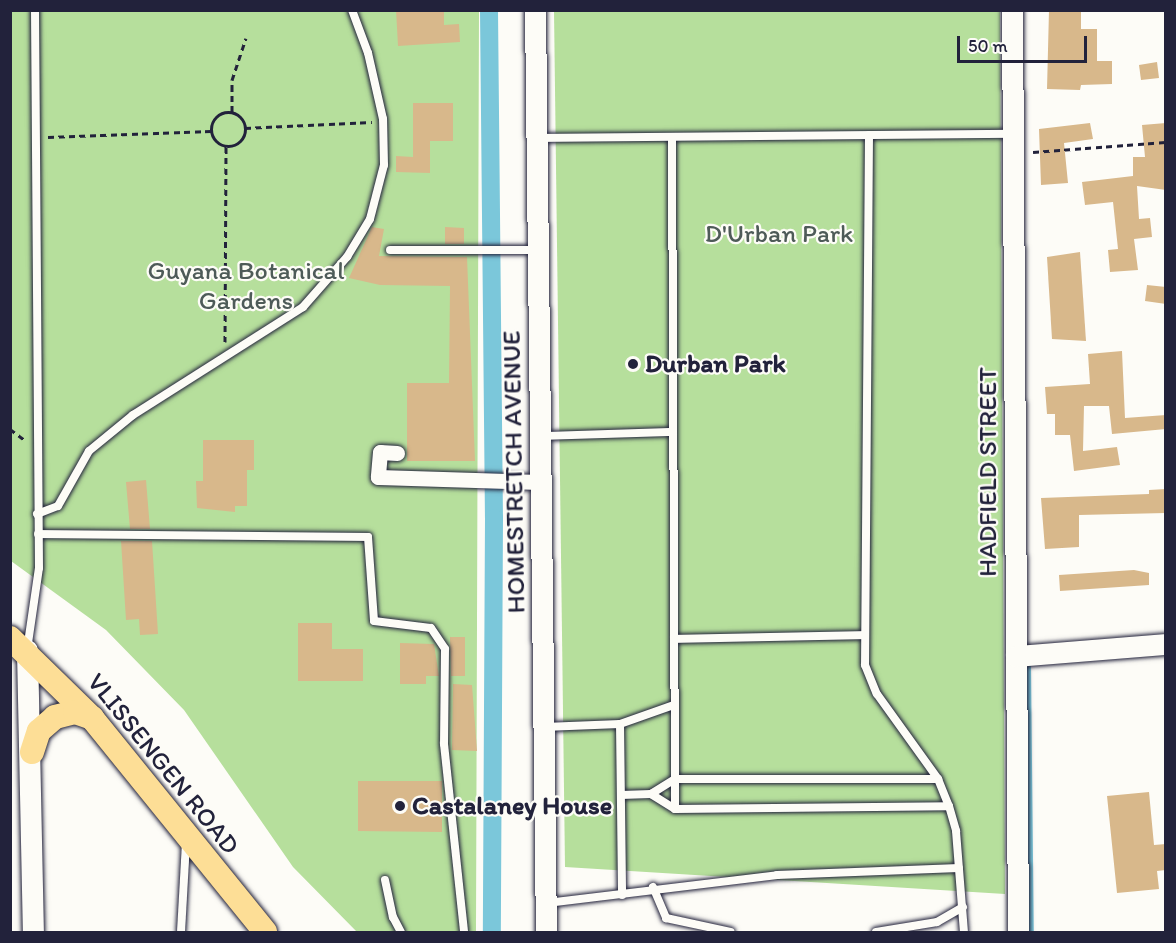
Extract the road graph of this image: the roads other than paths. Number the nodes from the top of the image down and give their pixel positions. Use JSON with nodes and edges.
{"nodes":[{"id":1,"x":35,"y":10,"type":"edge"},
{"id":2,"x":352,"y":10,"type":"edge"},
{"id":3,"x":535,"y":10,"type":"edge"},
{"id":4,"x":1012,"y":10,"type":"edge"},
{"id":5,"x":869,"y":135,"type":"junction"},
{"id":6,"x":672,"y":137,"type":"junction"},
{"id":7,"x":537,"y":138,"type":"junction"},
{"id":8,"x":1013,"y":144,"type":"junction"},
{"id":9,"x":390,"y":250,"type":"dead end"},
{"id":10,"x":539,"y":250,"type":"junction"},
{"id":11,"x":673,"y":432,"type":"junction"},
{"id":12,"x":540,"y":436,"type":"junction"},
{"id":13,"x":397,"y":453,"type":"dead end"},
{"id":14,"x":540,"y":482,"type":"junction"},
{"id":15,"x":37,"y":514,"type":"junction"},
{"id":16,"x":38,"y":534,"type":"junction"},
{"id":17,"x":865,"y":635,"type":"junction"},
{"id":18,"x":23,"y":639,"type":"edge"},
{"id":19,"x":674,"y":639,"type":"junction"},
{"id":20,"x":1166,"y":644,"type":"edge"},
{"id":21,"x":1017,"y":656,"type":"junction"},
{"id":22,"x":674,"y":705,"type":"junction"},
{"id":23,"x":92,"y":718,"type":"junction"},
{"id":24,"x":620,"y":723,"type":"junction"},
{"id":25,"x":544,"y":727,"type":"junction"},
{"id":26,"x":32,"y":752,"type":"junction"},
{"id":27,"x":675,"y":779,"type":"junction"},
{"id":28,"x":938,"y":780,"type":"junction"},
{"id":29,"x":651,"y":794,"type":"junction"},
{"id":30,"x":621,"y":795,"type":"junction"},
{"id":31,"x":949,"y":806,"type":"junction"},
{"id":32,"x":675,"y":809,"type":"junction"},
{"id":33,"x":186,"y":839,"type":"junction"},
{"id":34,"x":959,"y":868,"type":"junction"},
{"id":35,"x":385,"y":880,"type":"dead end"},
{"id":36,"x":653,"y":887,"type":"junction"},
{"id":37,"x":622,"y":895,"type":"junction"},
{"id":38,"x":545,"y":904,"type":"junction"},
{"id":39,"x":963,"y":907,"type":"junction"},
{"id":40,"x":33,"y":933,"type":"edge"},
{"id":41,"x":181,"y":933,"type":"edge"},
{"id":42,"x":265,"y":933,"type":"edge"},
{"id":43,"x":401,"y":933,"type":"edge"},
{"id":44,"x":464,"y":933,"type":"edge"},
{"id":45,"x":546,"y":933,"type":"edge"},
{"id":46,"x":731,"y":933,"type":"edge"},
{"id":47,"x":876,"y":933,"type":"edge"},
{"id":48,"x":964,"y":933,"type":"edge"},
{"id":49,"x":1018,"y":933,"type":"edge"}],
"edges":[{"from":1,"to":15,"type":"lane"},
{"from":2,"to":15,"type":"lane"},
{"from":3,"to":7,"type":"main road","name":"HOMESTRETCH AVENUE"},
{"from":4,"to":8,"type":"main road","name":"HADFIELD STREET"},
{"from":5,"to":6,"type":"lane"},
{"from":5,"to":8,"type":"lane"},
{"from":5,"to":17,"type":"lane"},
{"from":6,"to":7,"type":"lane"},
{"from":6,"to":11,"type":"lane"},
{"from":7,"to":10,"type":"main road","name":"HOMESTRETCH AVENUE"},
{"from":8,"to":21,"type":"main road","name":"HADFIELD STREET"},
{"from":9,"to":10,"type":"lane"},
{"from":10,"to":12,"type":"main road","name":"HOMESTRETCH AVENUE"},
{"from":11,"to":12,"type":"lane"},
{"from":11,"to":19,"type":"lane"},
{"from":12,"to":14,"type":"main road","name":"HOMESTRETCH AVENUE"},
{"from":13,"to":14,"type":"street"},
{"from":14,"to":25,"type":"main road","name":"HOMESTRETCH AVENUE"},
{"from":15,"to":16,"type":"lane"},
{"from":16,"to":18,"type":"lane"},
{"from":16,"to":44,"type":"lane"},
{"from":17,"to":19,"type":"lane"},
{"from":17,"to":28,"type":"lane"},
{"from":18,"to":23,"type":"main road","name":"VLISSENGEN ROAD"},
{"from":18,"to":26,"type":"main road"},
{"from":19,"to":22,"type":"lane"},
{"from":20,"to":21,"type":"main road"},
{"from":21,"to":49,"type":"main road","name":"HADFIELD STREET"},
{"from":22,"to":24,"type":"lane"},
{"from":22,"to":27,"type":"lane"},
{"from":23,"to":26,"type":"main road"},
{"from":23,"to":33,"type":"main road","name":"VLISSENGEN ROAD"},
{"from":24,"to":25,"type":"lane"},
{"from":24,"to":30,"type":"lane"},
{"from":25,"to":38,"type":"main road","name":"HOMESTRETCH AVENUE"},
{"from":26,"to":40,"type":"main road"},
{"from":27,"to":28,"type":"lane"},
{"from":27,"to":29,"type":"lane"},
{"from":27,"to":32,"type":"lane"},
{"from":28,"to":31,"type":"lane"},
{"from":29,"to":30,"type":"lane"},
{"from":29,"to":32,"type":"lane"},
{"from":30,"to":37,"type":"lane"},
{"from":31,"to":32,"type":"lane"},
{"from":31,"to":34,"type":"lane"},
{"from":33,"to":41,"type":"lane"},
{"from":33,"to":42,"type":"main road","name":"VLISSENGEN ROAD"},
{"from":34,"to":36,"type":"lane"},
{"from":34,"to":39,"type":"lane"},
{"from":35,"to":43,"type":"lane"},
{"from":36,"to":37,"type":"lane"},
{"from":36,"to":46,"type":"lane"},
{"from":37,"to":38,"type":"lane"},
{"from":38,"to":45,"type":"main road","name":"HOMESTRETCH AVENUE"},
{"from":39,"to":47,"type":"lane"},
{"from":39,"to":48,"type":"lane"}]}
